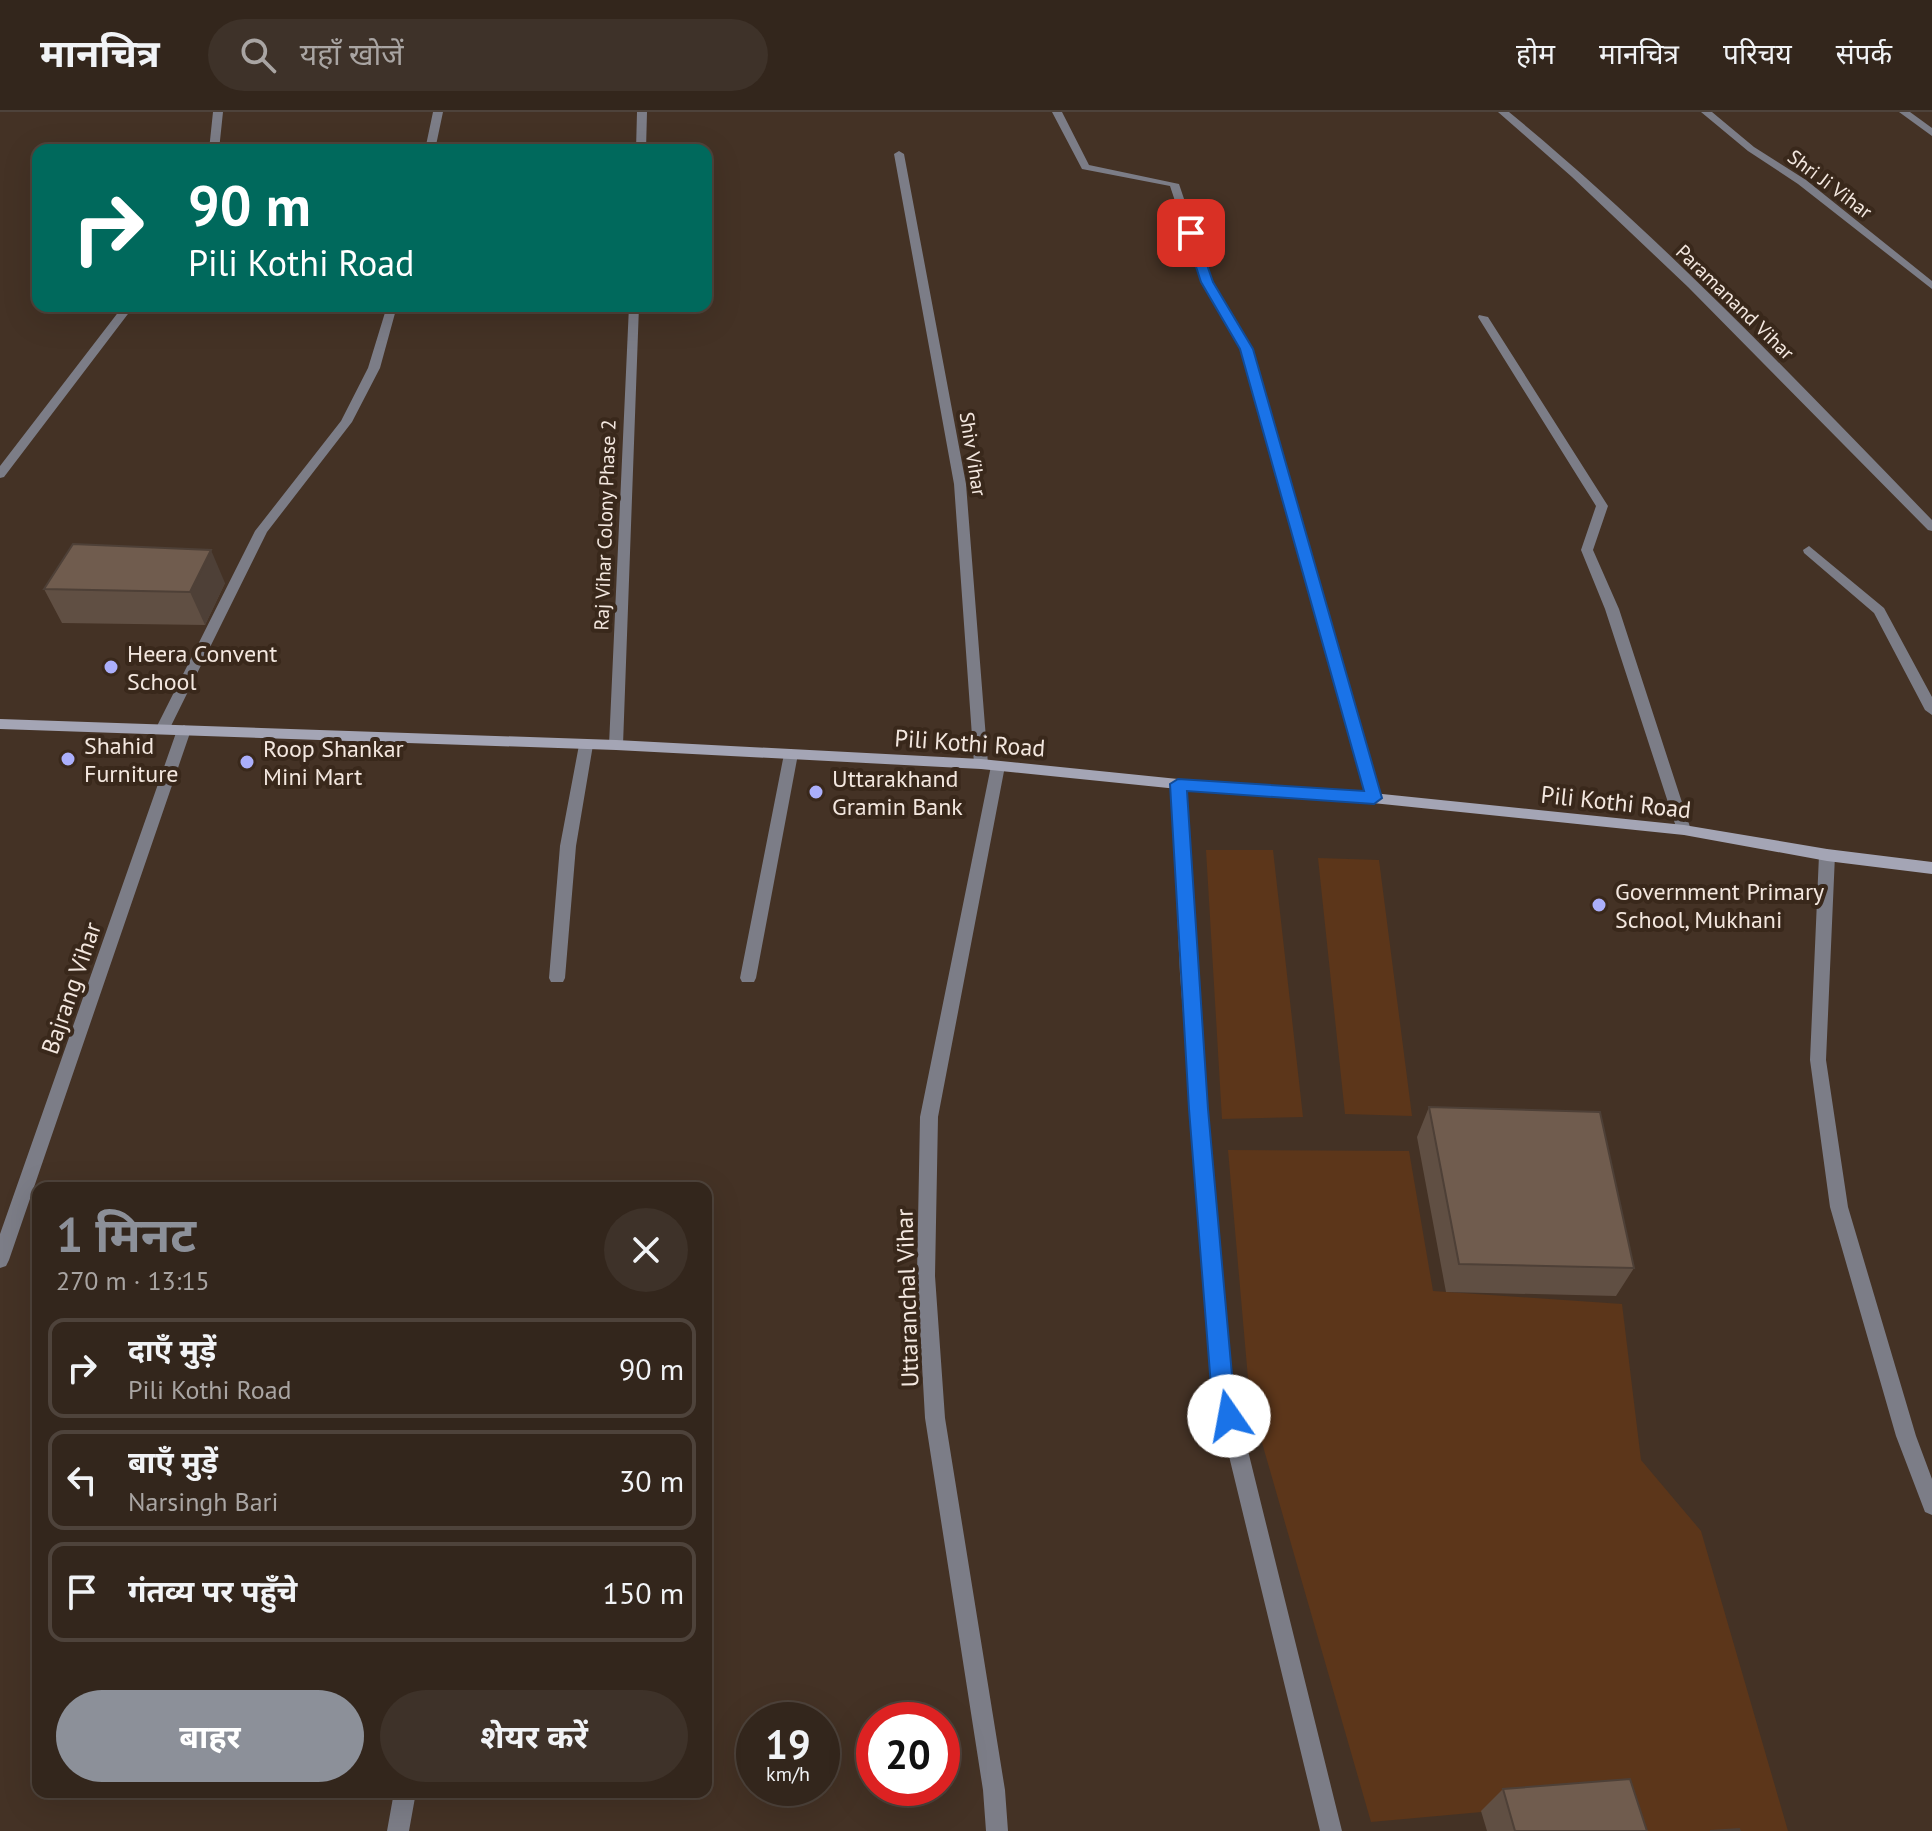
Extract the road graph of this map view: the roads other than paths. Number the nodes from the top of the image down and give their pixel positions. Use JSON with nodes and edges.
{"nodes":[{"id":1,"x":218,"y":112,"type":"edge"},
{"id":2,"x":438,"y":112,"type":"edge"},
{"id":3,"x":642,"y":112,"type":"edge"},
{"id":4,"x":1057,"y":112,"type":"edge"},
{"id":5,"x":1503,"y":112,"type":"edge"},
{"id":6,"x":1706,"y":112,"type":"edge"},
{"id":7,"x":1904,"y":112,"type":"edge"},
{"id":8,"x":1932,"y":133,"type":"edge"},
{"id":9,"x":215,"y":144,"type":"edge"},
{"id":10,"x":431,"y":144,"type":"edge"},
{"id":11,"x":641,"y":144,"type":"edge"},
{"id":12,"x":899,"y":154,"type":"dead end"},
{"id":13,"x":1932,"y":286,"type":"edge"},
{"id":14,"x":124,"y":312,"type":"edge"},
{"id":15,"x":390,"y":312,"type":"edge"},
{"id":16,"x":634,"y":312,"type":"edge"},
{"id":17,"x":1483,"y":317,"type":"dead end"},
{"id":18,"x":0,"y":474,"type":"edge"},
{"id":19,"x":1932,"y":527,"type":"edge"},
{"id":20,"x":1809,"y":550,"type":"dead end"},
{"id":21,"x":1932,"y":710,"type":"edge"},
{"id":22,"x":0,"y":724,"type":"edge"},
{"id":23,"x":162,"y":730,"type":"junction"},
{"id":24,"x":184,"y":730,"type":"junction"},
{"id":25,"x":586,"y":745,"type":"junction"},
{"id":26,"x":616,"y":745,"type":"junction"},
{"id":27,"x":791,"y":754,"type":"junction"},
{"id":28,"x":990,"y":765,"type":"junction"},
{"id":29,"x":1178,"y":784,"type":"junction"},
{"id":30,"x":1374,"y":798,"type":"junction"},
{"id":31,"x":1684,"y":830,"type":"junction"},
{"id":32,"x":1827,"y":855,"type":"junction"},
{"id":33,"x":1932,"y":868,"type":"edge"},
{"id":34,"x":557,"y":978,"type":"dead end"},
{"id":35,"x":748,"y":978,"type":"dead end"},
{"id":36,"x":0,"y":1260,"type":"edge"},
{"id":37,"x":1932,"y":1505,"type":"edge"},
{"id":38,"x":404,"y":1798,"type":"edge"},
{"id":39,"x":398,"y":1831,"type":"edge"},
{"id":40,"x":997,"y":1831,"type":"edge"},
{"id":41,"x":1331,"y":1831,"type":"edge"}],
"edges":[{"from":1,"to":9,"type":"street"},
{"from":2,"to":10,"type":"street"},
{"from":3,"to":11,"type":"street"},
{"from":4,"to":30,"type":"street"},
{"from":5,"to":19,"type":"street","name":"Paramanand Vihar"},
{"from":6,"to":13,"type":"street","name":"Shri Ji Vihar"},
{"from":7,"to":8,"type":"street"},
{"from":12,"to":28,"type":"street","name":"Shiv Vihar"},
{"from":14,"to":18,"type":"street"},
{"from":15,"to":23,"type":"street"},
{"from":16,"to":26,"type":"street","name":"Raj Vihar Colony Phase 2"},
{"from":17,"to":31,"type":"street"},
{"from":20,"to":21,"type":"street"},
{"from":22,"to":23,"type":"street","name":"Pili Kothi Road"},
{"from":23,"to":24,"type":"street","name":"Pili Kothi Road"},
{"from":24,"to":25,"type":"street","name":"Pili Kothi Road"},
{"from":24,"to":36,"type":"street","name":"Bajrang Vihar"},
{"from":25,"to":26,"type":"street","name":"Pili Kothi Road"},
{"from":25,"to":34,"type":"street"},
{"from":26,"to":27,"type":"street","name":"Pili Kothi Road"},
{"from":27,"to":28,"type":"street","name":"Pili Kothi Road"},
{"from":27,"to":35,"type":"street"},
{"from":28,"to":29,"type":"street","name":"Pili Kothi Road"},
{"from":28,"to":40,"type":"street","name":"Uttaranchal Vihar"},
{"from":29,"to":30,"type":"street","name":"Pili Kothi Road"},
{"from":29,"to":41,"type":"street"},
{"from":30,"to":31,"type":"street","name":"Pili Kothi Road"},
{"from":31,"to":32,"type":"street","name":"Pili Kothi Road"},
{"from":32,"to":33,"type":"street","name":"Pili Kothi Road"},
{"from":32,"to":37,"type":"street"},
{"from":38,"to":39,"type":"street"}]}
